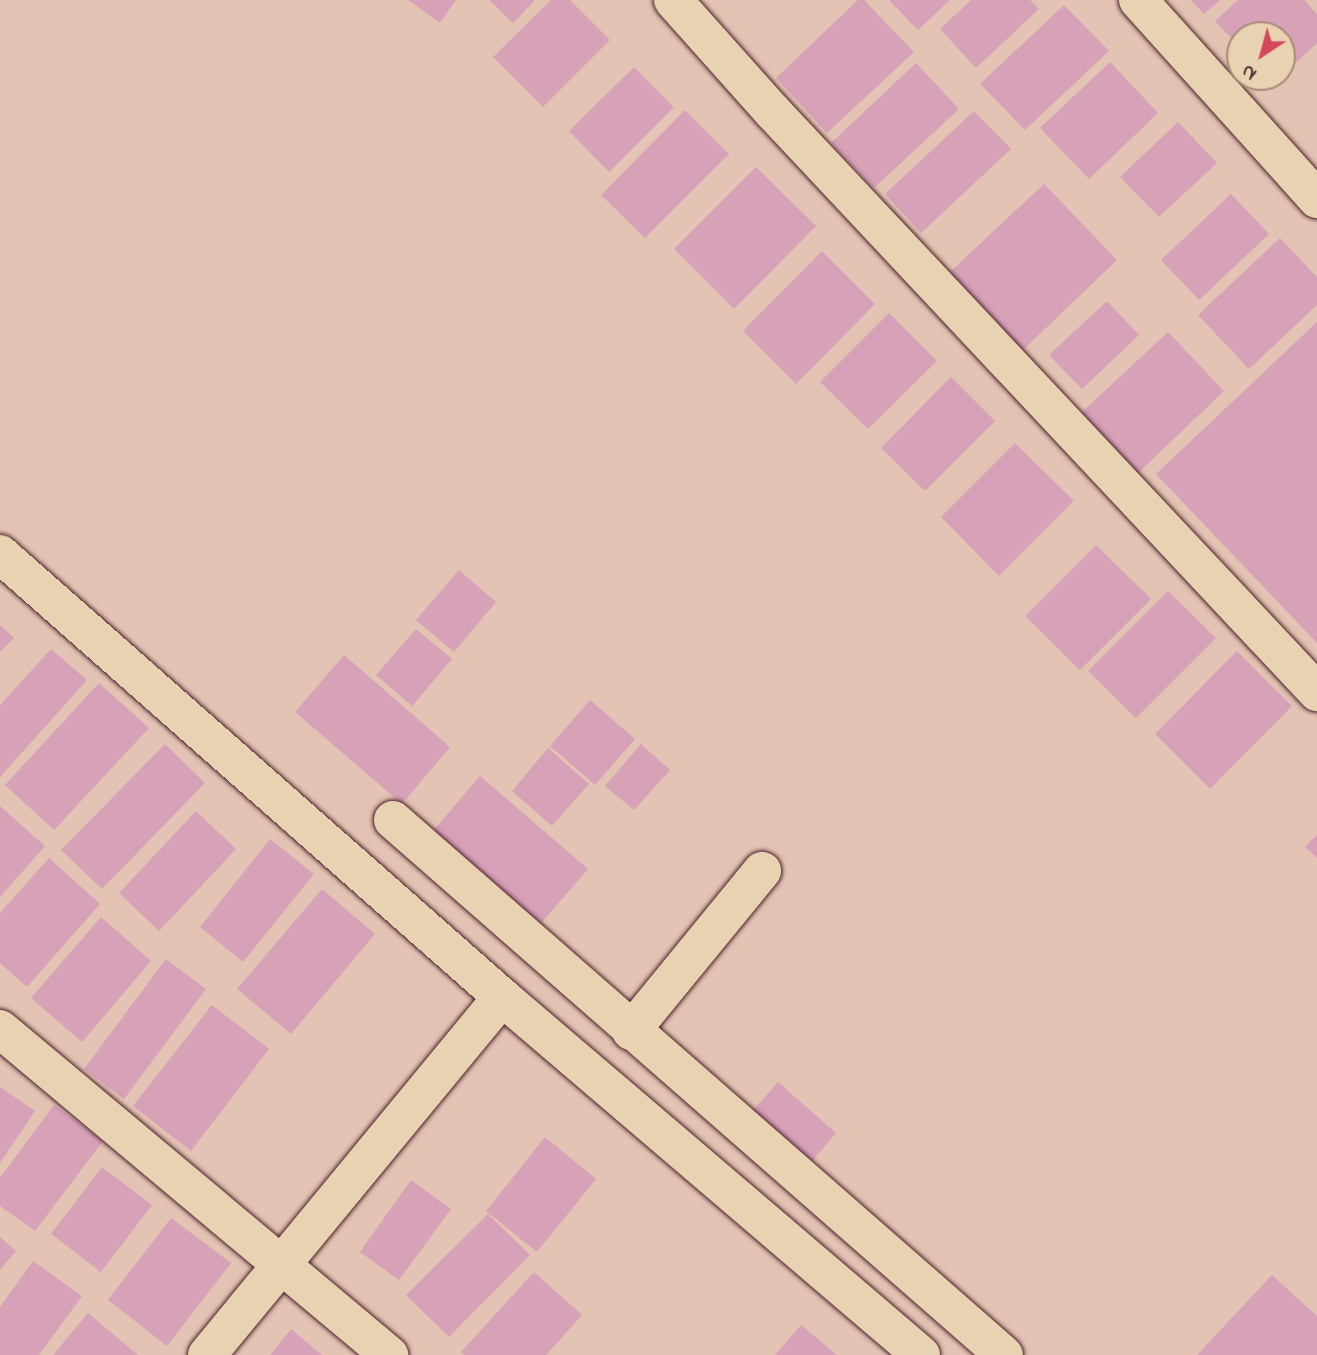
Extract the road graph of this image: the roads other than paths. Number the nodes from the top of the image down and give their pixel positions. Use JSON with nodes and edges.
{"nodes":[{"id":1,"x":673,"y":0,"type":"edge"},
{"id":2,"x":1138,"y":0,"type":"edge"},
{"id":3,"x":1317,"y":199,"type":"edge"},
{"id":4,"x":0,"y":554,"type":"edge"},
{"id":5,"x":1317,"y":692,"type":"edge"},
{"id":6,"x":393,"y":820,"type":"dead end"},
{"id":7,"x":762,"y":871,"type":"dead end"},
{"id":8,"x":502,"y":997,"type":"junction"},
{"id":9,"x":0,"y":1029,"type":"edge"},
{"id":10,"x":631,"y":1031,"type":"junction"},
{"id":11,"x":282,"y":1267,"type":"junction"},
{"id":12,"x":207,"y":1355,"type":"edge"},
{"id":13,"x":389,"y":1355,"type":"edge"},
{"id":14,"x":920,"y":1355,"type":"edge"},
{"id":15,"x":1003,"y":1355,"type":"edge"}],
"edges":[{"from":1,"to":5,"type":"street"},
{"from":2,"to":3,"type":"street"},
{"from":4,"to":8,"type":"street"},
{"from":6,"to":10,"type":"street"},
{"from":7,"to":10,"type":"street"},
{"from":8,"to":11,"type":"street"},
{"from":8,"to":14,"type":"street"},
{"from":9,"to":11,"type":"street"},
{"from":10,"to":15,"type":"street"},
{"from":11,"to":12,"type":"street"},
{"from":11,"to":13,"type":"street"}]}
